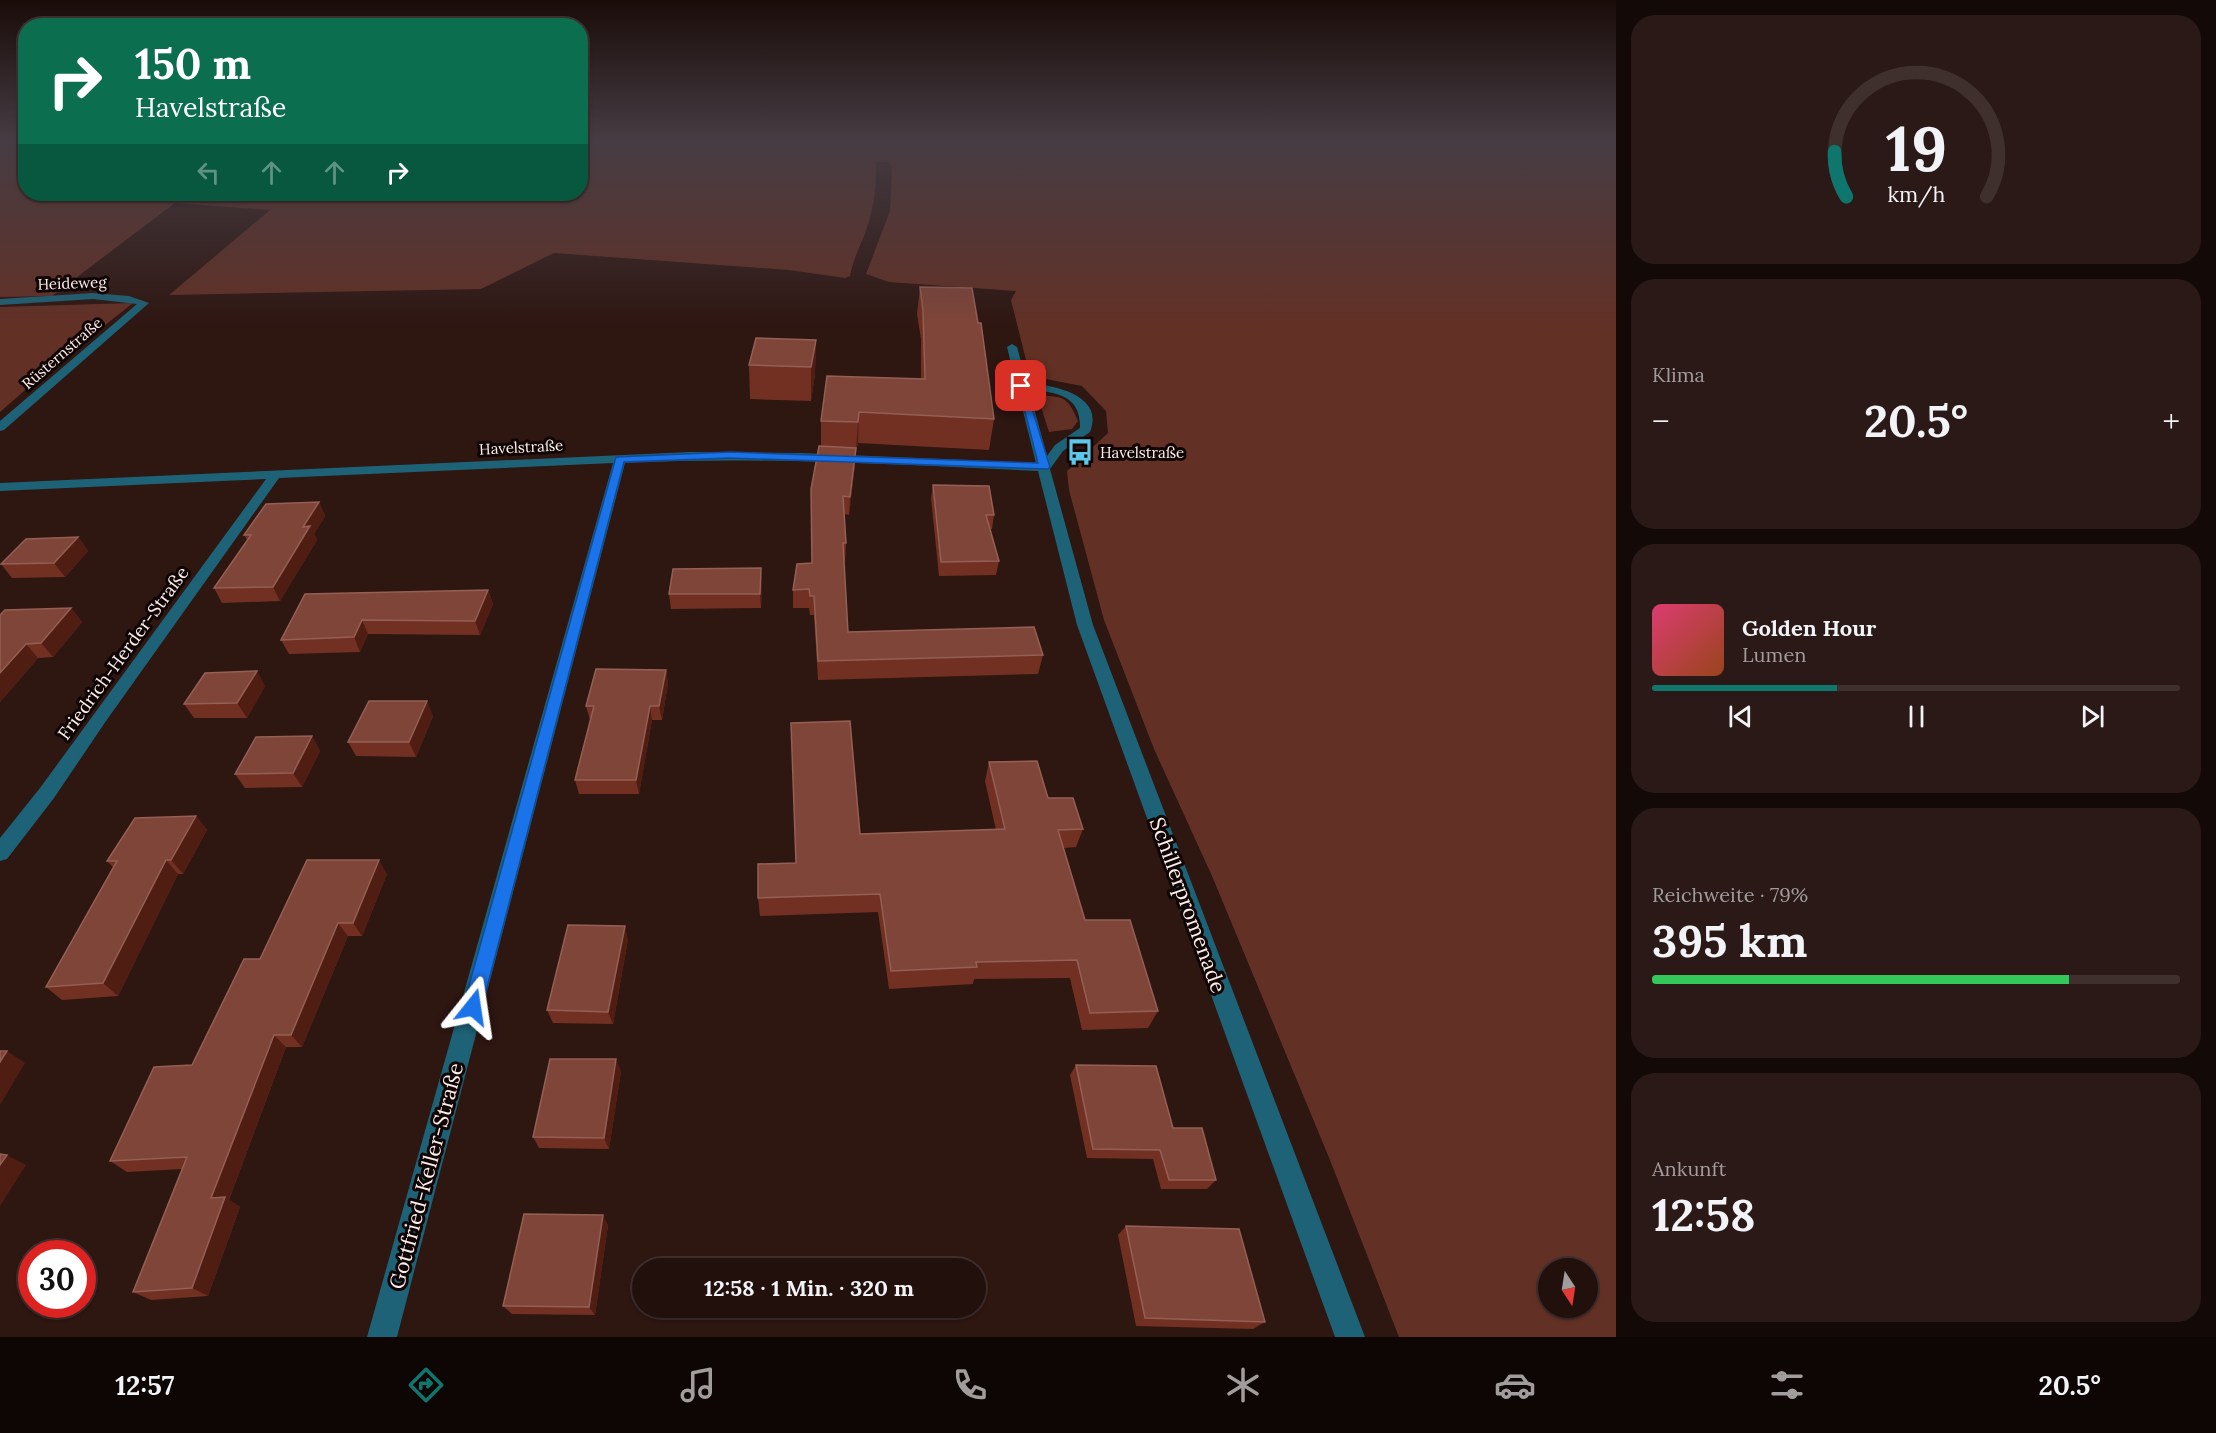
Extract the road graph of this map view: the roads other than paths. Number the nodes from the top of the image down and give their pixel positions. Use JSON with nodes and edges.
{"nodes":[{"id":1,"x":0,"y":302,"type":"edge"},
{"id":2,"x":144,"y":303,"type":"joint"},
{"id":3,"x":1012,"y":347,"type":"dead end"},
{"id":4,"x":1020,"y":381,"type":"junction"},
{"id":5,"x":0,"y":427,"type":"edge"},
{"id":6,"x":620,"y":459,"type":"junction"},
{"id":7,"x":1045,"y":467,"type":"junction"},
{"id":8,"x":276,"y":474,"type":"junction"},
{"id":9,"x":0,"y":487,"type":"edge"},
{"id":10,"x":0,"y":853,"type":"edge"},
{"id":11,"x":382,"y":1337,"type":"edge"},
{"id":12,"x":1350,"y":1337,"type":"edge"}],
"edges":[{"from":1,"to":2,"type":"street","name":"Heideweg"},
{"from":2,"to":5,"type":"street","name":"Rüsternstraße"},
{"from":3,"to":4,"type":"street","name":"Schillerpromenade"},
{"from":4,"to":7,"type":"street","name":"Schillerpromenade"},
{"from":4,"to":7,"type":"street"},
{"from":6,"to":7,"type":"street","name":"Havelstraße"},
{"from":6,"to":8,"type":"street","name":"Havelstraße"},
{"from":6,"to":11,"type":"street","name":"Gottfried-Keller-Straße"},
{"from":7,"to":12,"type":"street","name":"Schillerpromenade"},
{"from":8,"to":9,"type":"street","name":"Havelstraße"},
{"from":8,"to":10,"type":"street","name":"Friedrich-Herder-Straße"}]}
